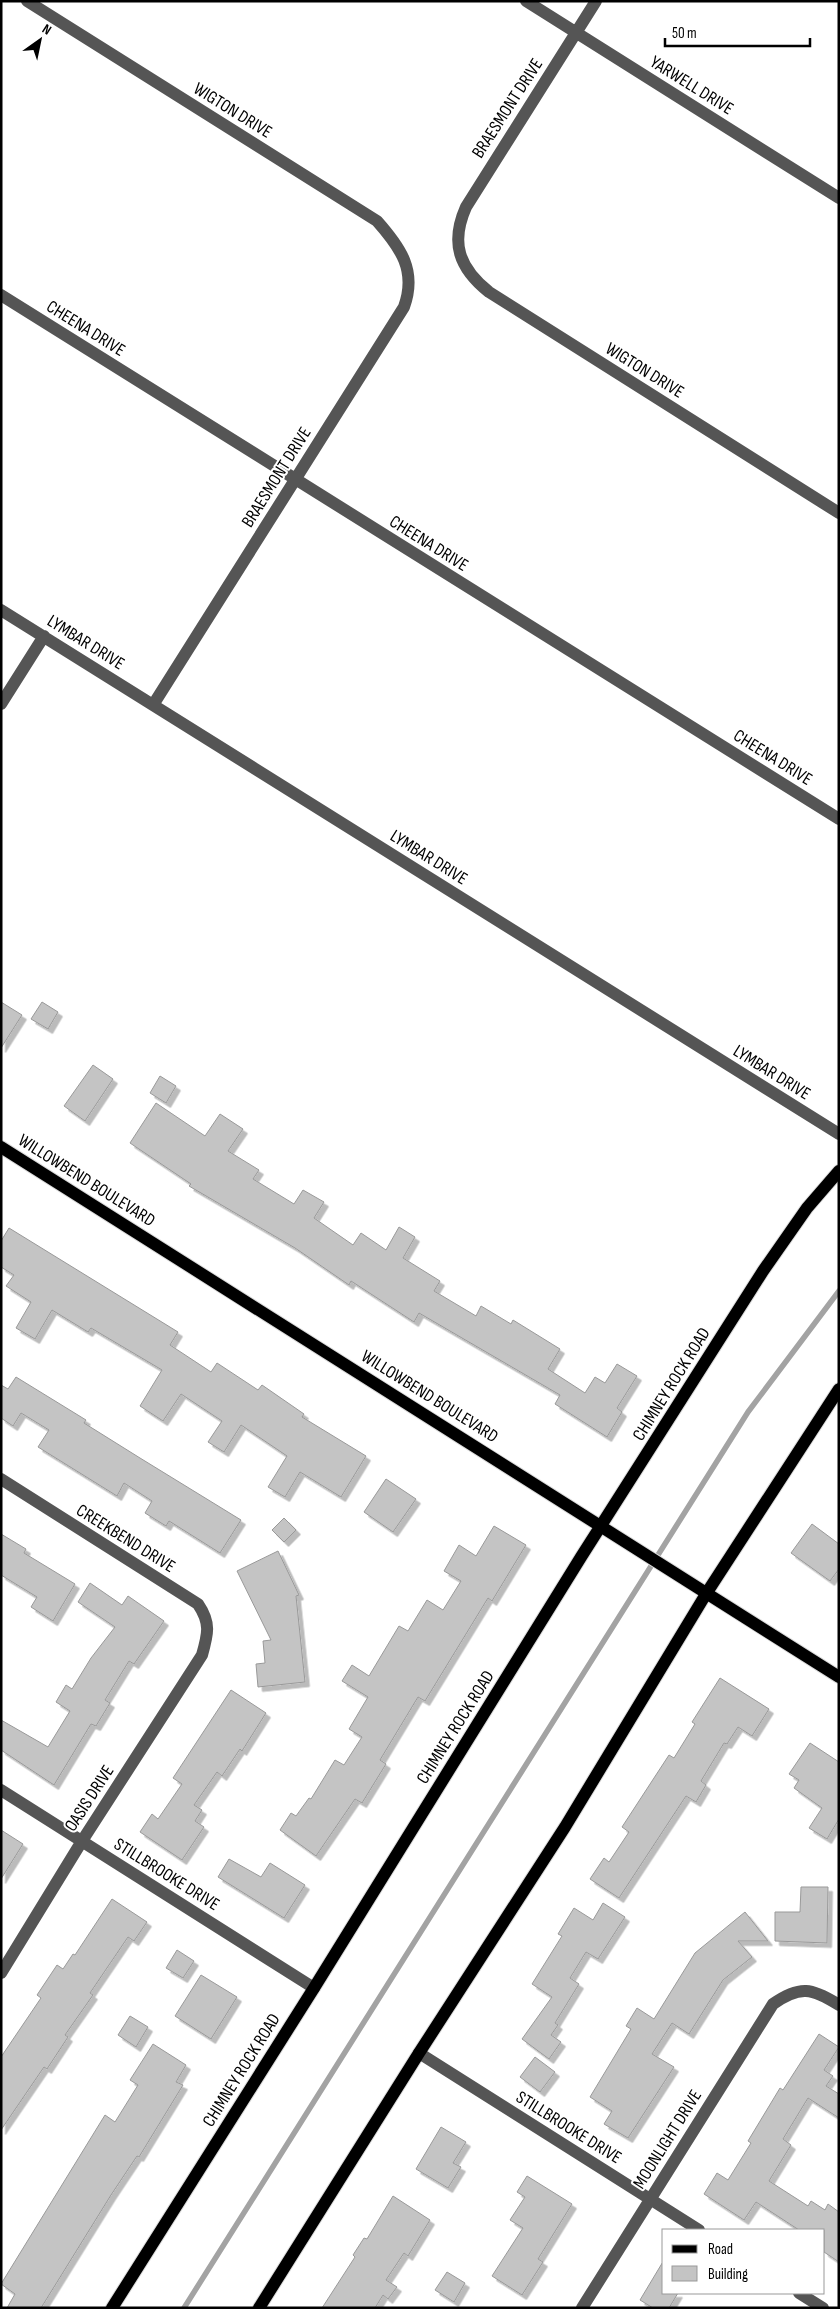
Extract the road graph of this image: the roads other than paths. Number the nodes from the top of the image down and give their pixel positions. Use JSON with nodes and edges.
{"nodes":[{"id":1,"x":27,"y":1,"type":"edge"},
{"id":2,"x":526,"y":1,"type":"edge"},
{"id":3,"x":596,"y":1,"type":"edge"},
{"id":4,"x":576,"y":33,"type":"junction"},
{"id":5,"x":839,"y":198,"type":"edge"},
{"id":6,"x":457,"y":238,"type":"joint"},
{"id":7,"x":405,"y":263,"type":"joint"},
{"id":8,"x":1,"y":296,"type":"edge"},
{"id":9,"x":295,"y":480,"type":"junction"},
{"id":10,"x":839,"y":513,"type":"edge"},
{"id":11,"x":1,"y":610,"type":"edge"},
{"id":12,"x":44,"y":636,"type":"junction"},
{"id":13,"x":1,"y":704,"type":"edge"},
{"id":14,"x":153,"y":705,"type":"junction"},
{"id":15,"x":839,"y":820,"type":"edge"},
{"id":16,"x":839,"y":1134,"type":"edge"},
{"id":17,"x":1,"y":1147,"type":"edge"},
{"id":18,"x":839,"y":1171,"type":"edge"},
{"id":19,"x":839,"y":1389,"type":"edge"},
{"id":20,"x":1,"y":1479,"type":"edge"},
{"id":21,"x":602,"y":1525,"type":"junction"},
{"id":22,"x":706,"y":1594,"type":"junction"},
{"id":23,"x":205,"y":1642,"type":"joint"},
{"id":24,"x":839,"y":1677,"type":"edge"},
{"id":25,"x":1,"y":1790,"type":"edge"},
{"id":26,"x":82,"y":1841,"type":"junction"},
{"id":27,"x":1,"y":1973,"type":"edge"},
{"id":28,"x":314,"y":1988,"type":"junction"},
{"id":29,"x":839,"y":2005,"type":"edge"},
{"id":30,"x":419,"y":2053,"type":"junction"},
{"id":31,"x":650,"y":2199,"type":"junction"},
{"id":32,"x":697,"y":2229,"type":"edge"},
{"id":33,"x":801,"y":2294,"type":"edge"},
{"id":34,"x":112,"y":2308,"type":"edge"},
{"id":35,"x":259,"y":2308,"type":"edge"},
{"id":36,"x":582,"y":2308,"type":"edge"},
{"id":37,"x":823,"y":2308,"type":"edge"}],
"edges":[{"from":1,"to":7,"type":"street","name":"WIGTON DRIVE"},
{"from":2,"to":4,"type":"street","name":"YARWELL DRIVE"},
{"from":3,"to":4,"type":"street","name":"BRAESMONT DRIVE"},
{"from":4,"to":5,"type":"street","name":"YARWELL DRIVE"},
{"from":4,"to":6,"type":"street","name":"BRAESMONT DRIVE"},
{"from":6,"to":10,"type":"street","name":"WIGTON DRIVE"},
{"from":7,"to":9,"type":"street","name":"BRAESMONT DRIVE"},
{"from":8,"to":9,"type":"street","name":"CHEENA DRIVE"},
{"from":9,"to":14,"type":"street","name":"BRAESMONT DRIVE"},
{"from":9,"to":15,"type":"street","name":"CHEENA DRIVE"},
{"from":11,"to":12,"type":"street","name":"LYMBAR DRIVE"},
{"from":12,"to":13,"type":"street"},
{"from":12,"to":14,"type":"street","name":"LYMBAR DRIVE"},
{"from":14,"to":16,"type":"street","name":"LYMBAR DRIVE"},
{"from":17,"to":21,"type":"main road","name":"WILLOWBEND BOULEVARD"},
{"from":18,"to":21,"type":"main road","name":"CHIMNEY ROCK ROAD"},
{"from":19,"to":22,"type":"main road"},
{"from":20,"to":23,"type":"street","name":"CREEKBEND DRIVE"},
{"from":21,"to":22,"type":"main road","name":"WILLOWBEND BOULEVARD"},
{"from":21,"to":28,"type":"main road","name":"CHIMNEY ROCK ROAD"},
{"from":22,"to":24,"type":"main road","name":"WILLOWBEND BOULEVARD"},
{"from":22,"to":30,"type":"main road"},
{"from":23,"to":26,"type":"street","name":"OASIS DRIVE"},
{"from":25,"to":26,"type":"street","name":"STILLBROOKE DRIVE"},
{"from":26,"to":27,"type":"street","name":"OASIS DRIVE"},
{"from":26,"to":28,"type":"street","name":"STILLBROOKE DRIVE"},
{"from":28,"to":34,"type":"main road","name":"CHIMNEY ROCK ROAD"},
{"from":29,"to":31,"type":"street","name":"MOONLIGHT DRIVE"},
{"from":30,"to":31,"type":"street","name":"STILLBROOKE DRIVE"},
{"from":30,"to":35,"type":"main road"},
{"from":31,"to":32,"type":"street","name":"STILLBROOKE DRIVE"},
{"from":31,"to":36,"type":"street","name":"MOONLIGHT DRIVE"},
{"from":33,"to":37,"type":"street"}]}
